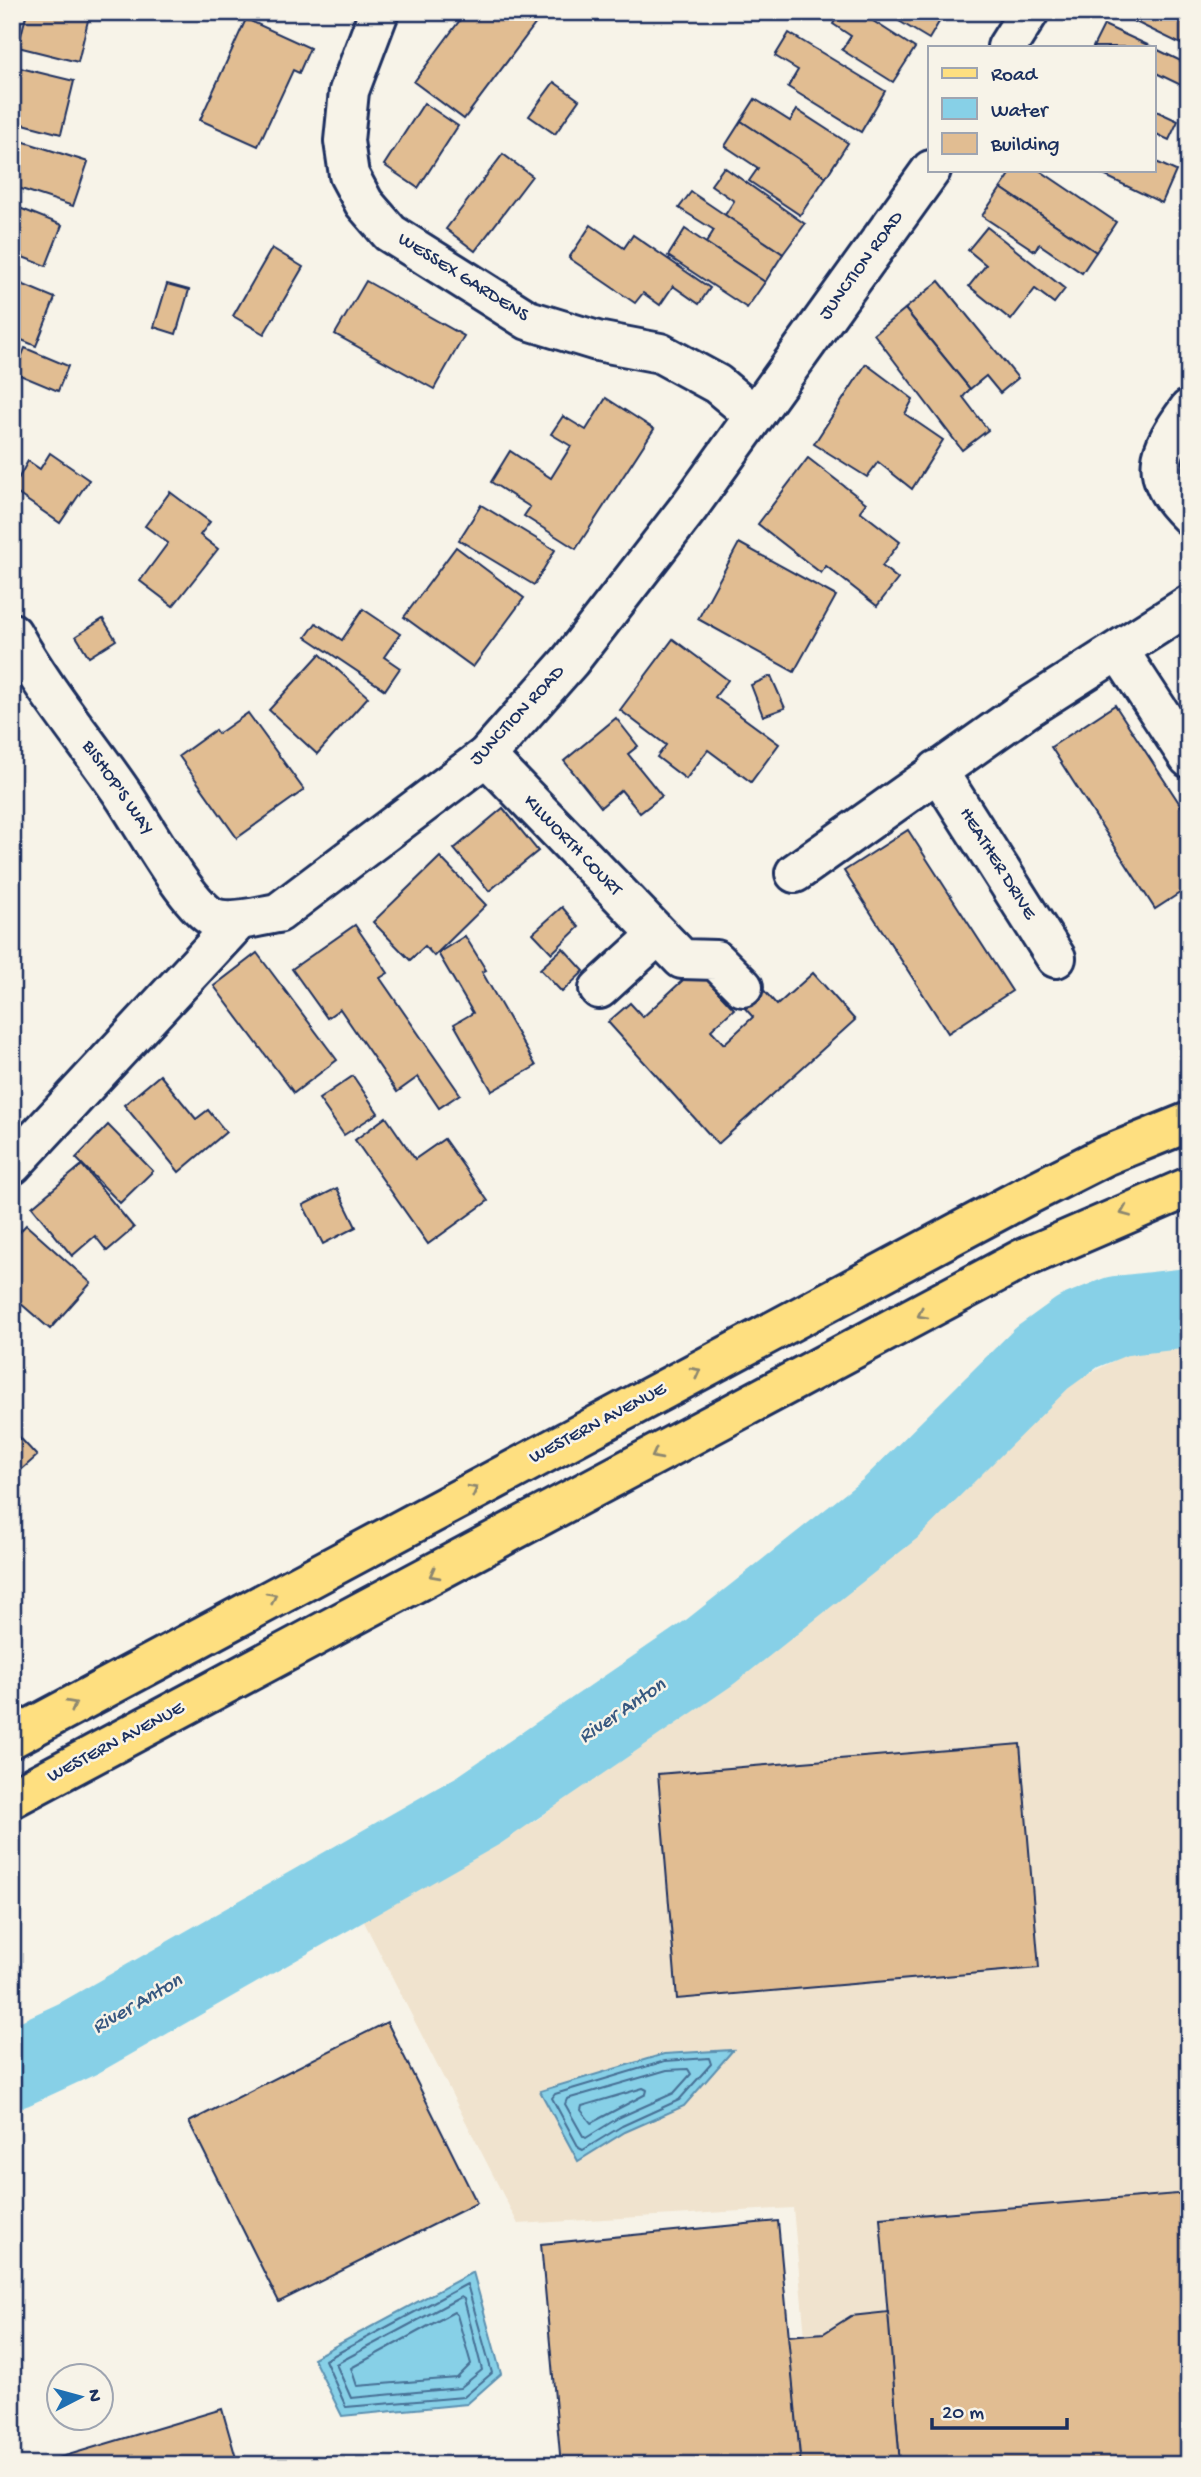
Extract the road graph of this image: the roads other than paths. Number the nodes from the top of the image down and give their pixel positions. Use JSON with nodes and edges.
{"nodes":[{"id":1,"x":379,"y":12,"type":"edge"},
{"id":2,"x":1029,"y":12,"type":"edge"},
{"id":3,"x":1008,"y":46,"type":"edge"},
{"id":4,"x":930,"y":172,"type":"edge"},
{"id":5,"x":1189,"y":409,"type":"edge"},
{"id":6,"x":754,"y":415,"type":"junction"},
{"id":7,"x":1189,"y":515,"type":"edge"},
{"id":8,"x":1189,"y":605,"type":"edge"},
{"id":9,"x":12,"y":633,"type":"edge"},
{"id":10,"x":1119,"y":651,"type":"junction"},
{"id":11,"x":486,"y":756,"type":"junction"},
{"id":12,"x":1189,"y":758,"type":"edge"},
{"id":13,"x":937,"y":770,"type":"junction"},
{"id":14,"x":795,"y":873,"type":"dead end"},
{"id":15,"x":239,"y":920,"type":"junction"},
{"id":16,"x":657,"y":935,"type":"junction"},
{"id":17,"x":1056,"y":958,"type":"dead end"},
{"id":18,"x":743,"y":986,"type":"dead end"},
{"id":19,"x":599,"y":989,"type":"dead end"},
{"id":20,"x":1189,"y":1122,"type":"edge"},
{"id":21,"x":12,"y":1165,"type":"edge"},
{"id":22,"x":1189,"y":1186,"type":"edge"},
{"id":23,"x":12,"y":1738,"type":"edge"},
{"id":24,"x":12,"y":1798,"type":"edge"}],
"edges":[{"from":1,"to":6,"type":"street","name":"WESSEX GARDENS"},
{"from":2,"to":3,"type":"street"},
{"from":4,"to":6,"type":"street","name":"JUNCTION ROAD"},
{"from":5,"to":7,"type":"street"},
{"from":6,"to":11,"type":"street","name":"JUNCTION ROAD"},
{"from":8,"to":10,"type":"street"},
{"from":9,"to":15,"type":"street","name":"BISHOP'S WAY"},
{"from":10,"to":12,"type":"street"},
{"from":10,"to":13,"type":"street"},
{"from":11,"to":15,"type":"street","name":"JUNCTION ROAD"},
{"from":11,"to":16,"type":"street","name":"KILWORTH COURT"},
{"from":13,"to":14,"type":"street"},
{"from":13,"to":17,"type":"street","name":"HEATHER DRIVE"},
{"from":15,"to":21,"type":"street"},
{"from":16,"to":18,"type":"street","name":"KILWORTH COURT"},
{"from":16,"to":19,"type":"street"},
{"from":23,"to":20,"type":"main road","name":"WESTERN AVENUE","one_way":true},
{"from":22,"to":24,"type":"main road","name":"WESTERN AVENUE","one_way":true}]}
